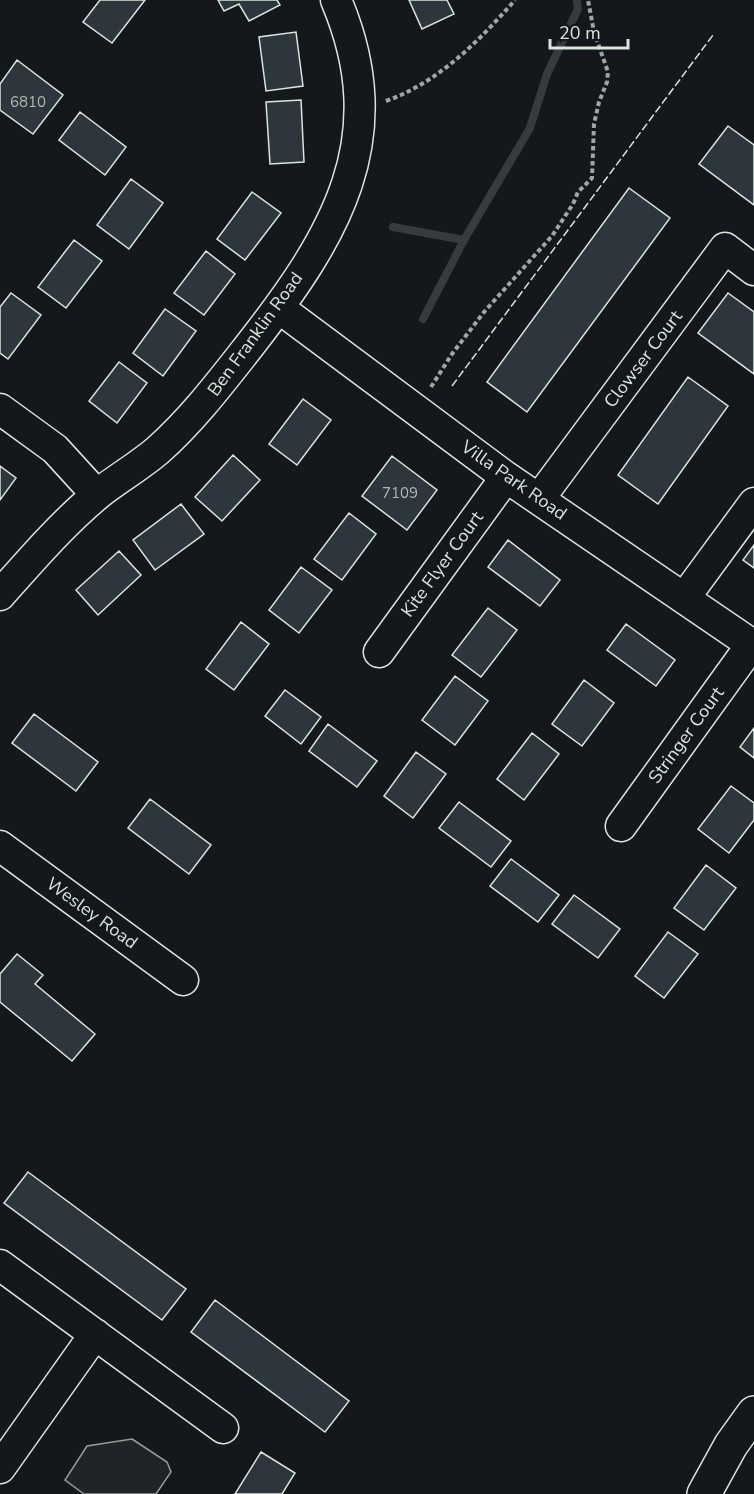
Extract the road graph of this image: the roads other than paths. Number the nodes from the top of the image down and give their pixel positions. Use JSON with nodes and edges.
{"nodes":[{"id":1,"x":336,"y":0,"type":"edge"},
{"id":2,"x":754,"y":270,"type":"edge"},
{"id":3,"x":279,"y":308,"type":"junction"},
{"id":4,"x":0,"y":409,"type":"edge"},
{"id":5,"x":506,"y":477,"type":"junction"},
{"id":6,"x":97,"y":495,"type":"junction"},
{"id":7,"x":539,"y":499,"type":"junction"},
{"id":8,"x":754,"y":503,"type":"edge"},
{"id":9,"x":0,"y":596,"type":"edge"},
{"id":10,"x":685,"y":597,"type":"junction"},
{"id":11,"x":753,"y":645,"type":"edge"},
{"id":12,"x":379,"y":652,"type":"dead end"},
{"id":13,"x":621,"y":826,"type":"dead end"},
{"id":14,"x":0,"y":846,"type":"edge"},
{"id":15,"x":183,"y":980,"type":"dead end"},
{"id":16,"x":0,"y":1265,"type":"edge"},
{"id":17,"x":95,"y":1334,"type":"junction"},
{"id":18,"x":754,"y":1413,"type":"edge"},
{"id":19,"x":223,"y":1428,"type":"dead end"},
{"id":20,"x":0,"y":1468,"type":"edge"},
{"id":21,"x":704,"y":1494,"type":"edge"}],
"edges":[{"from":1,"to":3,"type":"street","name":"Ben Franklin Road"},
{"from":2,"to":7,"type":"street","name":"Clowser Court"},
{"from":3,"to":5,"type":"street","name":"Villa Park Road"},
{"from":3,"to":6,"type":"street","name":"Ben Franklin Road"},
{"from":4,"to":6,"type":"street"},
{"from":5,"to":7,"type":"street","name":"Villa Park Road"},
{"from":5,"to":12,"type":"street","name":"Kite Flyer Court"},
{"from":6,"to":9,"type":"street","name":"Ben Franklin Road"},
{"from":7,"to":10,"type":"street","name":"Villa Park Road"},
{"from":8,"to":10,"type":"street"},
{"from":10,"to":11,"type":"street","name":"Villa Park Road"},
{"from":11,"to":13,"type":"street","name":"Stringer Court"},
{"from":14,"to":15,"type":"street","name":"Wesley Road"},
{"from":16,"to":17,"type":"street"},
{"from":17,"to":19,"type":"street"},
{"from":17,"to":20,"type":"street"},
{"from":18,"to":21,"type":"main road"}]}
